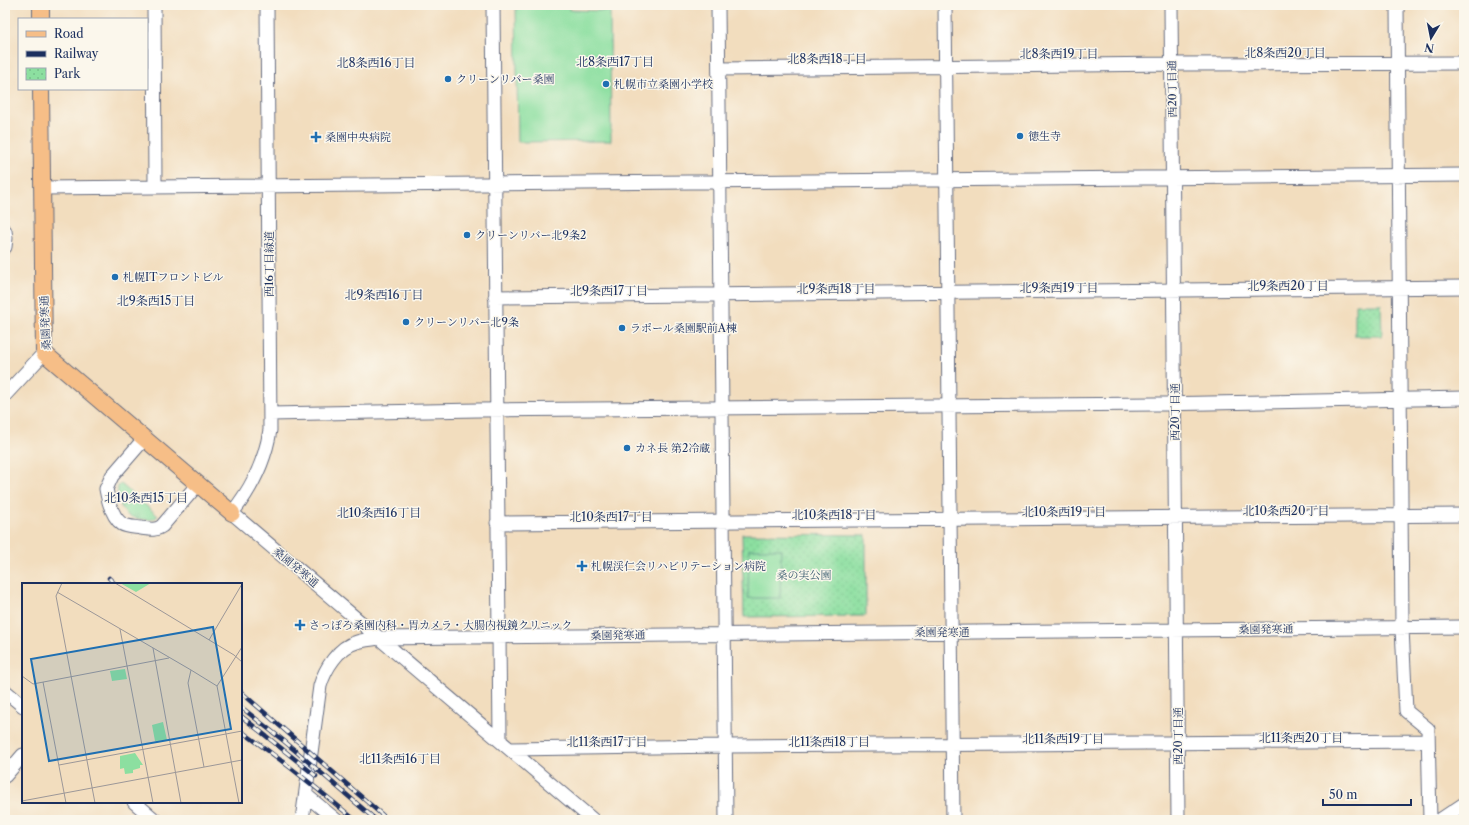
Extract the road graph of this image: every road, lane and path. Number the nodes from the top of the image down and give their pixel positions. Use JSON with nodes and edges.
{"nodes":[{"id":1,"x":41,"y":5,"type":"edge"},
{"id":2,"x":154,"y":5,"type":"edge"},
{"id":3,"x":267,"y":5,"type":"edge"},
{"id":4,"x":493,"y":5,"type":"edge"},
{"id":5,"x":718,"y":5,"type":"edge"},
{"id":6,"x":945,"y":5,"type":"edge"},
{"id":7,"x":1171,"y":5,"type":"edge"},
{"id":8,"x":1397,"y":5,"type":"edge"},
{"id":9,"x":41,"y":18,"type":"edge"},
{"id":10,"x":1398,"y":63,"type":"junction"},
{"id":11,"x":1464,"y":63,"type":"edge"},
{"id":12,"x":1172,"y":64,"type":"junction"},
{"id":13,"x":946,"y":67,"type":"junction"},
{"id":14,"x":719,"y":69,"type":"junction"},
{"id":15,"x":41,"y":90,"type":"edge"},
{"id":16,"x":1464,"y":175,"type":"edge"},
{"id":17,"x":1398,"y":176,"type":"junction"},
{"id":18,"x":1172,"y":178,"type":"junction"},
{"id":19,"x":946,"y":180,"type":"junction"},
{"id":20,"x":720,"y":182,"type":"junction"},
{"id":21,"x":494,"y":184,"type":"junction"},
{"id":22,"x":268,"y":186,"type":"junction"},
{"id":23,"x":155,"y":187,"type":"junction"},
{"id":24,"x":42,"y":188,"type":"junction"},
{"id":25,"x":5,"y":231,"type":"edge"},
{"id":26,"x":5,"y":247,"type":"edge"},
{"id":27,"x":1464,"y":287,"type":"edge"},
{"id":28,"x":1400,"y":288,"type":"junction"},
{"id":29,"x":1174,"y":290,"type":"junction"},
{"id":30,"x":947,"y":292,"type":"junction"},
{"id":31,"x":721,"y":295,"type":"junction"},
{"id":32,"x":495,"y":297,"type":"junction"},
{"id":33,"x":44,"y":353,"type":"junction"},
{"id":34,"x":5,"y":395,"type":"edge"},
{"id":35,"x":1464,"y":398,"type":"edge"},
{"id":36,"x":1401,"y":399,"type":"junction"},
{"id":37,"x":1174,"y":404,"type":"junction"},
{"id":38,"x":948,"y":406,"type":"junction"},
{"id":39,"x":722,"y":408,"type":"junction"},
{"id":40,"x":496,"y":410,"type":"junction"},
{"id":41,"x":270,"y":414,"type":"junction"},
{"id":42,"x":144,"y":439,"type":"junction"},
{"id":43,"x":198,"y":484,"type":"junction"},
{"id":44,"x":232,"y":513,"type":"junction"},
{"id":45,"x":1401,"y":515,"type":"junction"},
{"id":46,"x":1464,"y":515,"type":"edge"},
{"id":47,"x":1176,"y":517,"type":"junction"},
{"id":48,"x":949,"y":519,"type":"junction"},
{"id":49,"x":723,"y":521,"type":"junction"},
{"id":50,"x":497,"y":523,"type":"junction"},
{"id":51,"x":1464,"y":627,"type":"edge"},
{"id":52,"x":1402,"y":628,"type":"junction"},
{"id":53,"x":1177,"y":630,"type":"junction"},
{"id":54,"x":951,"y":632,"type":"junction"},
{"id":55,"x":724,"y":634,"type":"junction"},
{"id":56,"x":498,"y":636,"type":"junction"},
{"id":57,"x":379,"y":638,"type":"junction"},
{"id":58,"x":5,"y":690,"type":"edge"},
{"id":59,"x":22,"y":705,"type":"edge"},
{"id":60,"x":500,"y":740,"type":"junction"},
{"id":61,"x":1428,"y":741,"type":"junction"},
{"id":62,"x":1178,"y":743,"type":"junction"},
{"id":63,"x":952,"y":745,"type":"junction"},
{"id":64,"x":725,"y":746,"type":"junction"},
{"id":65,"x":510,"y":749,"type":"junction"},
{"id":66,"x":22,"y":756,"type":"edge"},
{"id":67,"x":5,"y":776,"type":"edge"},
{"id":68,"x":306,"y":795,"type":"junction"},
{"id":69,"x":135,"y":803,"type":"edge"},
{"id":70,"x":1464,"y":804,"type":"edge"},
{"id":71,"x":155,"y":820,"type":"edge"},
{"id":72,"x":302,"y":820,"type":"edge"},
{"id":73,"x":336,"y":820,"type":"edge"},
{"id":74,"x":593,"y":820,"type":"edge"},
{"id":75,"x":726,"y":820,"type":"edge"},
{"id":76,"x":953,"y":820,"type":"edge"},
{"id":77,"x":1178,"y":820,"type":"edge"},
{"id":78,"x":1430,"y":820,"type":"edge"},
{"id":79,"x":1440,"y":820,"type":"edge"}],
"edges":[{"from":1,"to":9,"type":"main road"},
{"from":2,"to":23,"type":"street"},
{"from":3,"to":22,"type":"street","name":"西16丁目緑道"},
{"from":4,"to":21,"type":"street"},
{"from":5,"to":14,"type":"street"},
{"from":6,"to":13,"type":"street"},
{"from":7,"to":12,"type":"street","name":"西20丁目通"},
{"from":8,"to":10,"type":"street"},
{"from":10,"to":11,"type":"street"},
{"from":10,"to":12,"type":"street"},
{"from":10,"to":17,"type":"street"},
{"from":12,"to":13,"type":"street"},
{"from":12,"to":18,"type":"street","name":"西20丁目通"},
{"from":13,"to":14,"type":"street"},
{"from":13,"to":19,"type":"street"},
{"from":14,"to":20,"type":"street"},
{"from":15,"to":24,"type":"main road","name":"桑園発寒通"},
{"from":16,"to":17,"type":"street"},
{"from":17,"to":18,"type":"street"},
{"from":17,"to":28,"type":"street"},
{"from":18,"to":19,"type":"street"},
{"from":18,"to":29,"type":"street","name":"西20丁目通"},
{"from":19,"to":20,"type":"street"},
{"from":19,"to":30,"type":"street"},
{"from":20,"to":21,"type":"street"},
{"from":20,"to":31,"type":"street"},
{"from":21,"to":22,"type":"street"},
{"from":21,"to":32,"type":"street"},
{"from":22,"to":23,"type":"street"},
{"from":22,"to":41,"type":"street","name":"西16丁目緑道"},
{"from":23,"to":24,"type":"street"},
{"from":24,"to":33,"type":"main road","name":"桑園発寒通"},
{"from":25,"to":26,"type":"street"},
{"from":27,"to":28,"type":"street"},
{"from":28,"to":29,"type":"street"},
{"from":28,"to":36,"type":"street"},
{"from":29,"to":30,"type":"street"},
{"from":29,"to":37,"type":"street","name":"西20丁目通"},
{"from":30,"to":31,"type":"street"},
{"from":30,"to":38,"type":"street"},
{"from":31,"to":32,"type":"street"},
{"from":31,"to":39,"type":"street"},
{"from":32,"to":40,"type":"street"},
{"from":33,"to":34,"type":"street"},
{"from":33,"to":42,"type":"main road","name":"桑園発寒通"},
{"from":35,"to":36,"type":"street"},
{"from":36,"to":37,"type":"street"},
{"from":36,"to":45,"type":"street"},
{"from":37,"to":38,"type":"street"},
{"from":37,"to":47,"type":"street","name":"西20丁目通"},
{"from":38,"to":39,"type":"street"},
{"from":38,"to":48,"type":"street"},
{"from":39,"to":40,"type":"street"},
{"from":39,"to":49,"type":"street"},
{"from":40,"to":41,"type":"street"},
{"from":40,"to":50,"type":"street"},
{"from":41,"to":44,"type":"street","name":"西16丁目緑道"},
{"from":42,"to":43,"type":"main road","name":"桑園発寒通"},
{"from":42,"to":43,"type":"street"},
{"from":43,"to":44,"type":"main road","name":"桑園発寒通"},
{"from":44,"to":57,"type":"street","name":"桑園発寒通"},
{"from":45,"to":46,"type":"street"},
{"from":45,"to":47,"type":"street"},
{"from":45,"to":52,"type":"street"},
{"from":47,"to":48,"type":"street"},
{"from":47,"to":53,"type":"street","name":"西20丁目通"},
{"from":48,"to":49,"type":"street"},
{"from":48,"to":54,"type":"street"},
{"from":49,"to":50,"type":"street"},
{"from":49,"to":55,"type":"street"},
{"from":50,"to":56,"type":"street"},
{"from":51,"to":52,"type":"street","name":"桑園発寒通"},
{"from":52,"to":53,"type":"street","name":"桑園発寒通"},
{"from":52,"to":61,"type":"street"},
{"from":53,"to":54,"type":"street","name":"桑園発寒通"},
{"from":53,"to":62,"type":"street","name":"西20丁目通"},
{"from":54,"to":55,"type":"street","name":"桑園発寒通"},
{"from":54,"to":63,"type":"street"},
{"from":55,"to":56,"type":"street","name":"桑園発寒通"},
{"from":55,"to":64,"type":"street"},
{"from":56,"to":57,"type":"street","name":"桑園発寒通"},
{"from":56,"to":60,"type":"street"},
{"from":57,"to":60,"type":"street"},
{"from":57,"to":68,"type":"street"},
{"from":58,"to":59,"type":"street"},
{"from":60,"to":65,"type":"street"},
{"from":61,"to":62,"type":"street"},
{"from":61,"to":78,"type":"street"},
{"from":62,"to":63,"type":"street"},
{"from":62,"to":77,"type":"street","name":"西20丁目通"},
{"from":63,"to":64,"type":"street"},
{"from":63,"to":76,"type":"street"},
{"from":64,"to":65,"type":"street"},
{"from":64,"to":75,"type":"street"},
{"from":65,"to":74,"type":"street"},
{"from":66,"to":67,"type":"street"},
{"from":68,"to":72,"type":"street"},
{"from":68,"to":73,"type":"street"},
{"from":69,"to":71,"type":"street"},
{"from":70,"to":79,"type":"street"}]}
